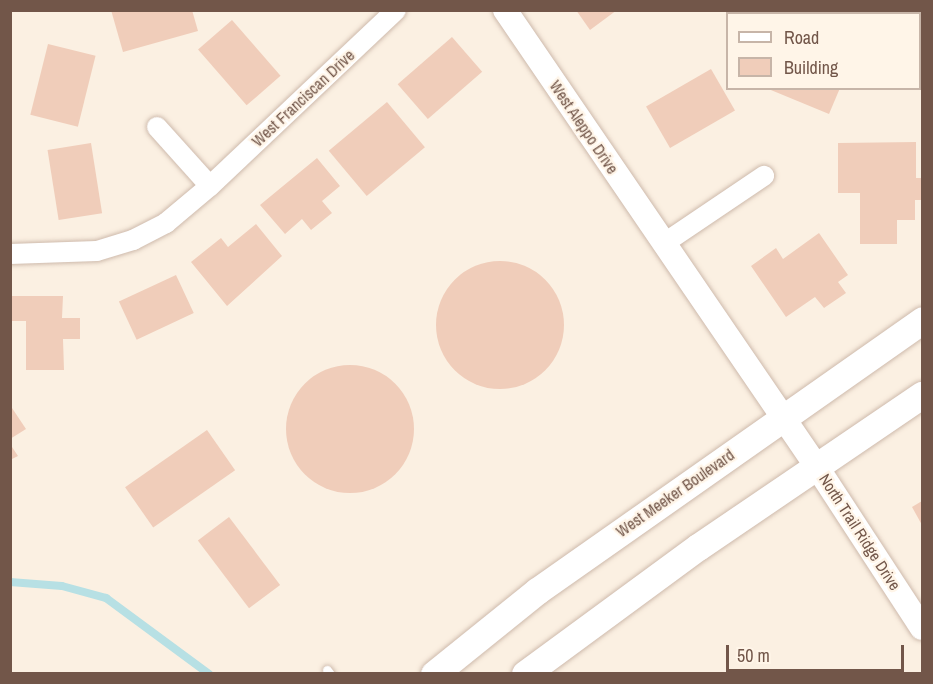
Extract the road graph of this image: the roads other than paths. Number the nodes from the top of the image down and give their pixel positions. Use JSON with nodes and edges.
{"nodes":[{"id":1,"x":396,"y":10,"type":"edge"},
{"id":2,"x":505,"y":10,"type":"edge"},
{"id":3,"x":158,"y":127,"type":"dead end"},
{"id":4,"x":764,"y":176,"type":"dead end"},
{"id":5,"x":210,"y":186,"type":"junction"},
{"id":6,"x":663,"y":244,"type":"junction"},
{"id":7,"x":10,"y":254,"type":"edge"},
{"id":8,"x":922,"y":320,"type":"edge"},
{"id":9,"x":922,"y":395,"type":"edge"},
{"id":10,"x":784,"y":418,"type":"junction"},
{"id":11,"x":817,"y":467,"type":"junction"},
{"id":12,"x":922,"y":628,"type":"edge"},
{"id":13,"x":434,"y":674,"type":"edge"},
{"id":14,"x":525,"y":674,"type":"edge"}],
"edges":[{"from":1,"to":5,"type":"street","name":"West Franciscan Drive"},
{"from":2,"to":6,"type":"street","name":"West Aleppo Drive"},
{"from":3,"to":5,"type":"street"},
{"from":4,"to":6,"type":"street"},
{"from":5,"to":7,"type":"street","name":"West Franciscan Drive"},
{"from":6,"to":10,"type":"street","name":"West Aleppo Drive"},
{"from":8,"to":10,"type":"main road","name":"West Meeker Boulevard"},
{"from":9,"to":11,"type":"main road"},
{"from":10,"to":11,"type":"street","name":"West Aleppo Drive"},
{"from":10,"to":13,"type":"main road","name":"West Meeker Boulevard"},
{"from":11,"to":12,"type":"street","name":"North Trail Ridge Drive"},
{"from":11,"to":14,"type":"main road"}]}
